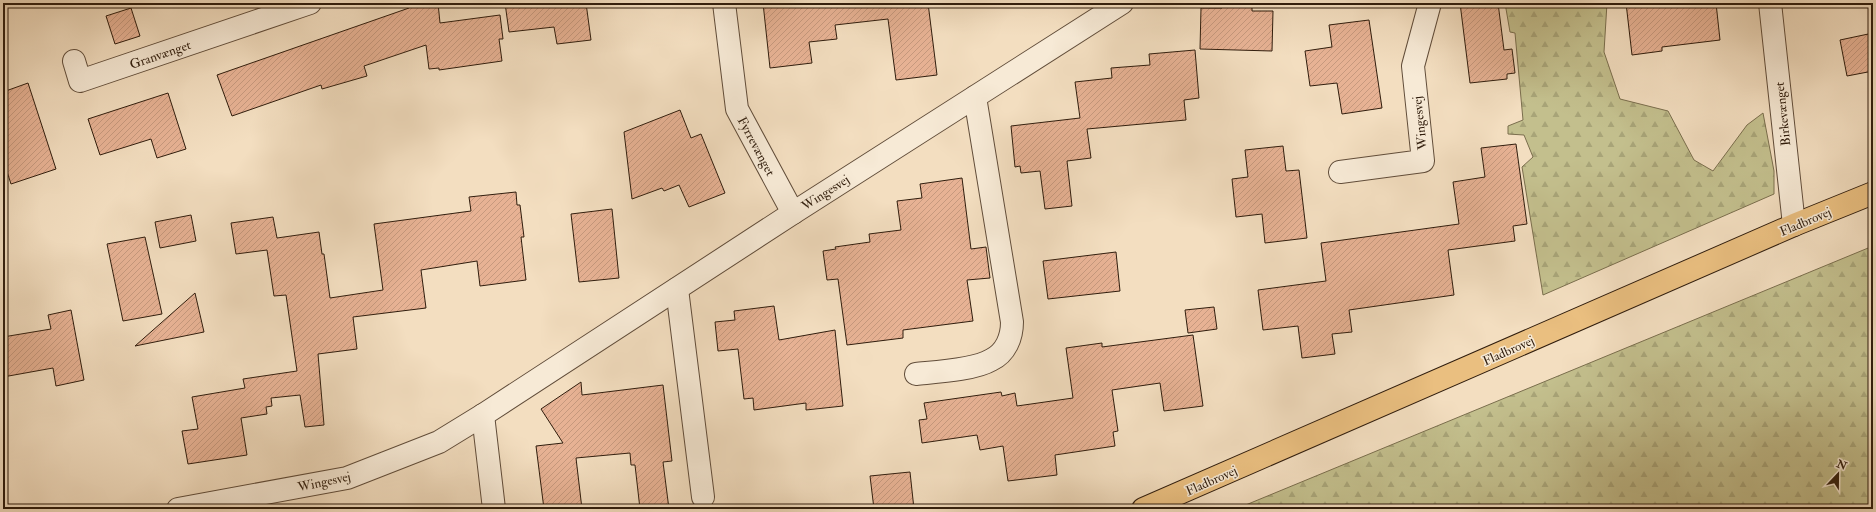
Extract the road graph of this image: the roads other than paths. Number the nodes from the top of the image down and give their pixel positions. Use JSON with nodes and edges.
{"nodes":[{"id":1,"x":310,"y":3,"type":"edge"},
{"id":2,"x":724,"y":3,"type":"edge"},
{"id":3,"x":1122,"y":3,"type":"edge"},
{"id":4,"x":1430,"y":3,"type":"edge"},
{"id":5,"x":1770,"y":3,"type":"edge"},
{"id":6,"x":257,"y":11,"type":"edge"},
{"id":7,"x":74,"y":61,"type":"dead end"},
{"id":8,"x":975,"y":97,"type":"junction"},
{"id":9,"x":1340,"y":172,"type":"dead end"},
{"id":10,"x":1873,"y":192,"type":"edge"},
{"id":11,"x":793,"y":213,"type":"junction"},
{"id":12,"x":1794,"y":225,"type":"junction"},
{"id":13,"x":677,"y":289,"type":"junction"},
{"id":14,"x":916,"y":374,"type":"dead end"},
{"id":15,"x":483,"y":416,"type":"junction"},
{"id":16,"x":703,"y":497,"type":"dead end"},
{"id":17,"x":237,"y":504,"type":"edge"},
{"id":18,"x":178,"y":509,"type":"edge"},
{"id":19,"x":494,"y":509,"type":"edge"},
{"id":20,"x":1143,"y":509,"type":"edge"}],
"edges":[{"from":1,"to":6,"type":"street","name":"Granvænget"},
{"from":2,"to":11,"type":"street","name":"Fyrrevænget"},
{"from":3,"to":8,"type":"street","name":"Wingesvej"},
{"from":4,"to":9,"type":"street","name":"Wingesvej"},
{"from":5,"to":12,"type":"street","name":"Birkevænget"},
{"from":6,"to":7,"type":"street","name":"Granvænget"},
{"from":8,"to":11,"type":"street","name":"Wingesvej"},
{"from":8,"to":14,"type":"street"},
{"from":10,"to":12,"type":"main road","name":"Fladbrovej"},
{"from":11,"to":13,"type":"street","name":"Wingesvej"},
{"from":12,"to":20,"type":"main road","name":"Fladbrovej"},
{"from":13,"to":15,"type":"street","name":"Wingesvej"},
{"from":13,"to":16,"type":"street"},
{"from":15,"to":17,"type":"street","name":"Wingesvej"},
{"from":15,"to":19,"type":"street"},
{"from":17,"to":18,"type":"street","name":"Wingesvej"}]}
